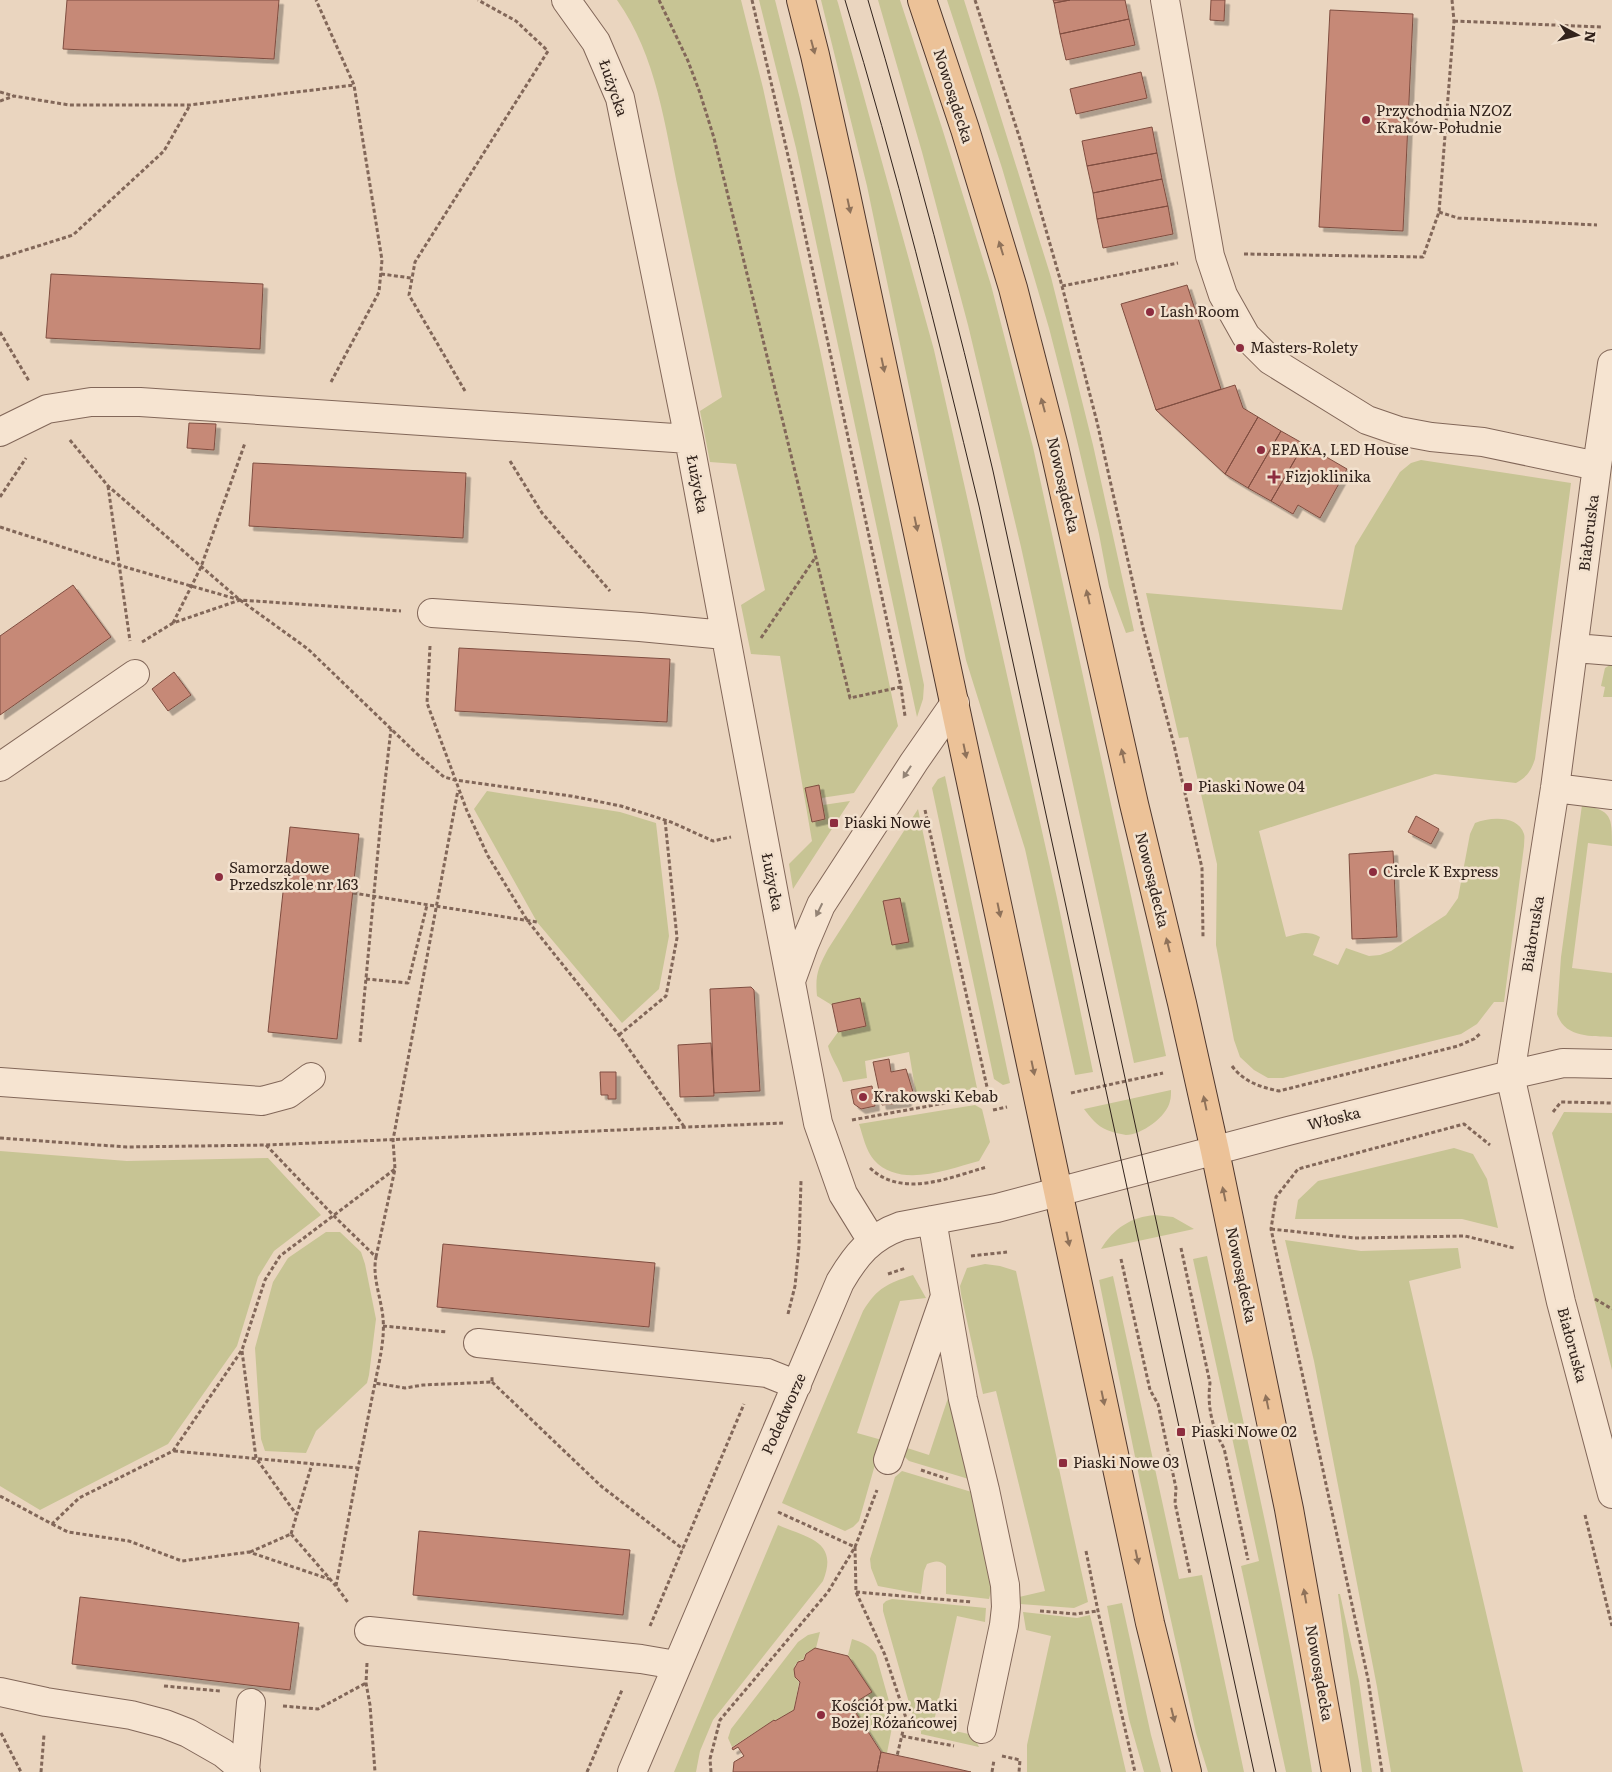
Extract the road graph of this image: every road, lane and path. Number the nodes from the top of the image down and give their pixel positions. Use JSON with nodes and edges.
{"nodes":[{"id":1,"x":316,"y":0,"type":"edge"},
{"id":2,"x":478,"y":0,"type":"edge"},
{"id":3,"x":566,"y":0,"type":"edge"},
{"id":4,"x":660,"y":0,"type":"edge"},
{"id":5,"x":752,"y":0,"type":"edge"},
{"id":6,"x":801,"y":0,"type":"edge"},
{"id":7,"x":922,"y":0,"type":"edge"},
{"id":8,"x":975,"y":0,"type":"edge"},
{"id":9,"x":1165,"y":0,"type":"edge"},
{"id":10,"x":1452,"y":0,"type":"edge"},
{"id":11,"x":1454,"y":21,"type":"junction"},
{"id":12,"x":1602,"y":27,"type":"dead end"},
{"id":13,"x":354,"y":85,"type":"junction"},
{"id":14,"x":0,"y":92,"type":"edge"},
{"id":15,"x":14,"y":96,"type":"junction"},
{"id":16,"x":0,"y":101,"type":"edge"},
{"id":17,"x":190,"y":105,"type":"junction"},
{"id":18,"x":1438,"y":212,"type":"junction"},
{"id":19,"x":1598,"y":225,"type":"dead end"},
{"id":20,"x":1210,"y":256,"type":"junction"},
{"id":21,"x":0,"y":258,"type":"edge"},
{"id":22,"x":381,"y":274,"type":"junction"},
{"id":23,"x":411,"y":278,"type":"junction"},
{"id":24,"x":1062,"y":286,"type":"junction"},
{"id":25,"x":0,"y":332,"type":"edge"},
{"id":26,"x":1612,"y":364,"type":"edge"},
{"id":27,"x":34,"y":389,"type":"dead end"},
{"id":28,"x":314,"y":414,"type":"junction"},
{"id":29,"x":1608,"y":422,"type":"edge"},
{"id":30,"x":486,"y":425,"type":"junction"},
{"id":31,"x":0,"y":432,"type":"edge"},
{"id":32,"x":64,"y":434,"type":"dead end"},
{"id":33,"x":248,"y":434,"type":"dead end"},
{"id":34,"x":689,"y":439,"type":"junction"},
{"id":35,"x":1597,"y":466,"type":"junction"},
{"id":36,"x":108,"y":486,"type":"junction"},
{"id":37,"x":0,"y":527,"type":"edge"},
{"id":38,"x":815,"y":558,"type":"junction"},
{"id":39,"x":118,"y":565,"type":"junction"},
{"id":40,"x":201,"y":566,"type":"junction"},
{"id":41,"x":192,"y":586,"type":"junction"},
{"id":42,"x":240,"y":600,"type":"junction"},
{"id":43,"x":384,"y":610,"type":"dead end"},
{"id":44,"x":432,"y":613,"type":"joint"},
{"id":45,"x":173,"y":622,"type":"junction"},
{"id":46,"x":640,"y":626,"type":"junction"},
{"id":47,"x":725,"y":635,"type":"junction"},
{"id":48,"x":1574,"y":648,"type":"junction"},
{"id":49,"x":1612,"y":651,"type":"edge"},
{"id":50,"x":133,"y":662,"type":"junction"},
{"id":51,"x":734,"y":678,"type":"junction"},
{"id":52,"x":901,"y":687,"type":"junction"},
{"id":53,"x":955,"y":703,"type":"junction"},
{"id":54,"x":392,"y":728,"type":"junction"},
{"id":55,"x":914,"y":762,"type":"junction"},
{"id":56,"x":0,"y":767,"type":"edge"},
{"id":57,"x":455,"y":780,"type":"junction"},
{"id":58,"x":1556,"y":788,"type":"junction"},
{"id":59,"x":458,"y":790,"type":"junction"},
{"id":60,"x":1612,"y":795,"type":"edge"},
{"id":61,"x":665,"y":820,"type":"junction"},
{"id":62,"x":739,"y":835,"type":"dead end"},
{"id":63,"x":353,"y":894,"type":"dead end"},
{"id":64,"x":375,"y":896,"type":"junction"},
{"id":65,"x":427,"y":905,"type":"junction"},
{"id":66,"x":436,"y":906,"type":"junction"},
{"id":67,"x":526,"y":920,"type":"junction"},
{"id":68,"x":537,"y":922,"type":"dead end"},
{"id":69,"x":1203,"y":942,"type":"dead end"},
{"id":70,"x":366,"y":979,"type":"junction"},
{"id":71,"x":791,"y":981,"type":"junction"},
{"id":72,"x":1520,"y":1019,"type":"junction"},
{"id":73,"x":619,"y":1035,"type":"junction"},
{"id":74,"x":360,"y":1042,"type":"dead end"},
{"id":75,"x":1226,"y":1059,"type":"dead end"},
{"id":76,"x":1612,"y":1064,"type":"edge"},
{"id":77,"x":1168,"y":1072,"type":"dead end"},
{"id":78,"x":1510,"y":1075,"type":"junction"},
{"id":79,"x":311,"y":1076,"type":"dead end"},
{"id":80,"x":0,"y":1082,"type":"edge"},
{"id":81,"x":987,"y":1087,"type":"dead end"},
{"id":82,"x":1078,"y":1092,"type":"dead end"},
{"id":83,"x":989,"y":1095,"type":"dead end"},
{"id":84,"x":818,"y":1122,"type":"junction"},
{"id":85,"x":685,"y":1128,"type":"junction"},
{"id":86,"x":852,"y":1129,"type":"dead end"},
{"id":87,"x":0,"y":1138,"type":"edge"},
{"id":88,"x":393,"y":1140,"type":"junction"},
{"id":89,"x":266,"y":1145,"type":"junction"},
{"id":90,"x":1497,"y":1150,"type":"dead end"},
{"id":91,"x":1215,"y":1151,"type":"junction"},
{"id":92,"x":865,"y":1162,"type":"dead end"},
{"id":93,"x":988,"y":1166,"type":"dead end"},
{"id":94,"x":395,"y":1169,"type":"junction"},
{"id":95,"x":801,"y":1181,"type":"dead end"},
{"id":96,"x":1058,"y":1192,"type":"junction"},
{"id":97,"x":334,"y":1216,"type":"junction"},
{"id":98,"x":932,"y":1220,"type":"junction"},
{"id":99,"x":1271,"y":1230,"type":"junction"},
{"id":100,"x":872,"y":1241,"type":"junction"},
{"id":101,"x":1181,"y":1248,"type":"dead end"},
{"id":102,"x":1521,"y":1250,"type":"dead end"},
{"id":103,"x":1007,"y":1252,"type":"dead end"},
{"id":104,"x":376,"y":1257,"type":"junction"},
{"id":105,"x":1121,"y":1259,"type":"dead end"},
{"id":106,"x":939,"y":1260,"type":"junction"},
{"id":107,"x":883,"y":1278,"type":"dead end"},
{"id":108,"x":944,"y":1296,"type":"junction"},
{"id":109,"x":786,"y":1320,"type":"dead end"},
{"id":110,"x":383,"y":1326,"type":"junction"},
{"id":111,"x":414,"y":1329,"type":"dead end"},
{"id":112,"x":486,"y":1344,"type":"joint"},
{"id":113,"x":242,"y":1350,"type":"junction"},
{"id":114,"x":767,"y":1373,"type":"junction"},
{"id":115,"x":492,"y":1382,"type":"junction"},
{"id":116,"x":375,"y":1383,"type":"junction"},
{"id":117,"x":797,"y":1385,"type":"junction"},
{"id":118,"x":173,"y":1451,"type":"junction"},
{"id":119,"x":256,"y":1458,"type":"junction"},
{"id":120,"x":888,"y":1460,"type":"junction"},
{"id":121,"x":312,"y":1464,"type":"junction"},
{"id":122,"x":358,"y":1468,"type":"junction"},
{"id":123,"x":1610,"y":1481,"type":"edge"},
{"id":124,"x":985,"y":1490,"type":"junction"},
{"id":125,"x":0,"y":1496,"type":"edge"},
{"id":126,"x":1584,"y":1510,"type":"dead end"},
{"id":127,"x":296,"y":1514,"type":"junction"},
{"id":128,"x":783,"y":1515,"type":"dead end"},
{"id":129,"x":52,"y":1524,"type":"junction"},
{"id":130,"x":290,"y":1534,"type":"junction"},
{"id":131,"x":855,"y":1547,"type":"junction"},
{"id":132,"x":683,"y":1549,"type":"junction"},
{"id":133,"x":1086,"y":1550,"type":"dead end"},
{"id":134,"x":249,"y":1552,"type":"junction"},
{"id":135,"x":1248,"y":1560,"type":"dead end"},
{"id":136,"x":1190,"y":1574,"type":"dead end"},
{"id":137,"x":329,"y":1579,"type":"junction"},
{"id":138,"x":336,"y":1586,"type":"junction"},
{"id":139,"x":856,"y":1592,"type":"junction"},
{"id":140,"x":346,"y":1601,"type":"dead end"},
{"id":141,"x":1006,"y":1607,"type":"junction"},
{"id":142,"x":1097,"y":1611,"type":"junction"},
{"id":143,"x":1612,"y":1626,"type":"edge"},
{"id":144,"x":369,"y":1631,"type":"joint"},
{"id":145,"x":641,"y":1659,"type":"junction"},
{"id":146,"x":676,"y":1665,"type":"junction"},
{"id":147,"x":366,"y":1683,"type":"junction"},
{"id":148,"x":163,"y":1686,"type":"dead end"},
{"id":149,"x":0,"y":1692,"type":"edge"},
{"id":150,"x":222,"y":1692,"type":"dead end"},
{"id":151,"x":251,"y":1703,"type":"joint"},
{"id":152,"x":982,"y":1729,"type":"dead end"},
{"id":153,"x":0,"y":1734,"type":"edge"},
{"id":154,"x":902,"y":1736,"type":"junction"},
{"id":155,"x":925,"y":1741,"type":"dead end"},
{"id":156,"x":898,"y":1756,"type":"dead end"},
{"id":157,"x":1020,"y":1760,"type":"dead end"},
{"id":158,"x":994,"y":1764,"type":"dead end"},
{"id":159,"x":246,"y":1771,"type":"edge"},
{"id":160,"x":20,"y":1772,"type":"edge"},
{"id":161,"x":375,"y":1772,"type":"edge"},
{"id":162,"x":587,"y":1772,"type":"edge"},
{"id":163,"x":632,"y":1772,"type":"edge"},
{"id":164,"x":711,"y":1772,"type":"edge"},
{"id":165,"x":992,"y":1772,"type":"edge"},
{"id":166,"x":1019,"y":1772,"type":"edge"},
{"id":167,"x":1135,"y":1772,"type":"edge"},
{"id":168,"x":1187,"y":1772,"type":"edge"},
{"id":169,"x":1336,"y":1772,"type":"edge"},
{"id":170,"x":1382,"y":1772,"type":"edge"}],
"edges":[{"from":1,"to":13,"type":"path"},
{"from":2,"to":23,"type":"path"},
{"from":3,"to":34,"type":"street","name":"Łużycka"},
{"from":4,"to":38,"type":"path"},
{"from":5,"to":52,"type":"path"},
{"from":6,"to":53,"type":"main road","one_way":true},
{"from":91,"to":7,"type":"main road","name":"Nowosądecka","one_way":true},
{"from":8,"to":24,"type":"path"},
{"from":9,"to":20,"type":"street"},
{"from":10,"to":11,"type":"path"},
{"from":11,"to":12,"type":"path"},
{"from":11,"to":18,"type":"path"},
{"from":13,"to":17,"type":"path"},
{"from":13,"to":22,"type":"path"},
{"from":14,"to":15,"type":"path"},
{"from":15,"to":16,"type":"path"},
{"from":15,"to":17,"type":"path"},
{"from":17,"to":21,"type":"path"},
{"from":18,"to":19,"type":"path"},
{"from":18,"to":20,"type":"path"},
{"from":20,"to":24,"type":"path"},
{"from":20,"to":35,"type":"street"},
{"from":22,"to":23,"type":"path"},
{"from":22,"to":28,"type":"path"},
{"from":23,"to":30,"type":"path"},
{"from":24,"to":69,"type":"path"},
{"from":25,"to":27,"type":"path"},
{"from":26,"to":29,"type":"street","name":"Białoruska"},
{"from":28,"to":30,"type":"street"},
{"from":28,"to":31,"type":"street"},
{"from":29,"to":35,"type":"street","name":"Białoruska"},
{"from":30,"to":34,"type":"street"},
{"from":30,"to":46,"type":"path"},
{"from":32,"to":36,"type":"path"},
{"from":33,"to":40,"type":"path"},
{"from":34,"to":47,"type":"street","name":"Łużycka"},
{"from":35,"to":48,"type":"street","name":"Białoruska"},
{"from":36,"to":39,"type":"path"},
{"from":36,"to":40,"type":"path"},
{"from":37,"to":39,"type":"path"},
{"from":38,"to":51,"type":"path"},
{"from":38,"to":52,"type":"path"},
{"from":39,"to":41,"type":"path"},
{"from":39,"to":50,"type":"path"},
{"from":40,"to":41,"type":"path"},
{"from":40,"to":42,"type":"path"},
{"from":41,"to":42,"type":"path"},
{"from":41,"to":45,"type":"path"},
{"from":42,"to":43,"type":"path"},
{"from":42,"to":45,"type":"path"},
{"from":42,"to":54,"type":"path"},
{"from":44,"to":46,"type":"street"},
{"from":44,"to":57,"type":"path"},
{"from":45,"to":50,"type":"path"},
{"from":46,"to":47,"type":"street"},
{"from":47,"to":51,"type":"street","name":"Łużycka"},
{"from":48,"to":49,"type":"street"},
{"from":48,"to":58,"type":"street","name":"Białoruska"},
{"from":50,"to":56,"type":"street"},
{"from":51,"to":71,"type":"street","name":"Łużycka"},
{"from":52,"to":55,"type":"path"},
{"from":53,"to":55,"type":"street"},
{"from":53,"to":96,"type":"main road","one_way":true},
{"from":54,"to":57,"type":"path"},
{"from":54,"to":64,"type":"path"},
{"from":55,"to":71,"type":"street","one_way":true},
{"from":55,"to":81,"type":"path"},
{"from":57,"to":59,"type":"path"},
{"from":57,"to":61,"type":"path"},
{"from":58,"to":60,"type":"street"},
{"from":58,"to":72,"type":"street","name":"Białoruska"},
{"from":59,"to":66,"type":"path"},
{"from":59,"to":67,"type":"path"},
{"from":61,"to":62,"type":"path"},
{"from":61,"to":73,"type":"path"},
{"from":63,"to":64,"type":"path"},
{"from":64,"to":65,"type":"path"},
{"from":64,"to":70,"type":"path"},
{"from":65,"to":66,"type":"path"},
{"from":65,"to":70,"type":"path"},
{"from":66,"to":67,"type":"path"},
{"from":66,"to":88,"type":"path"},
{"from":67,"to":68,"type":"path"},
{"from":67,"to":73,"type":"path"},
{"from":70,"to":74,"type":"path"},
{"from":71,"to":84,"type":"street","name":"Łużycka"},
{"from":72,"to":75,"type":"path"},
{"from":72,"to":78,"type":"street","name":"Białoruska"},
{"from":73,"to":85,"type":"path"},
{"from":76,"to":78,"type":"street","name":"Włoska"},
{"from":77,"to":82,"type":"path"},
{"from":78,"to":91,"type":"street","name":"Włoska"},
{"from":78,"to":123,"type":"street","name":"Białoruska"},
{"from":79,"to":80,"type":"street"},
{"from":83,"to":86,"type":"path"},
{"from":84,"to":85,"type":"path"},
{"from":84,"to":100,"type":"street","name":"Łużycka"},
{"from":85,"to":88,"type":"path"},
{"from":87,"to":89,"type":"path"},
{"from":88,"to":89,"type":"path"},
{"from":88,"to":94,"type":"path"},
{"from":89,"to":97,"type":"path"},
{"from":90,"to":99,"type":"path"},
{"from":91,"to":96,"type":"street","name":"Włoska"},
{"from":169,"to":91,"type":"main road","name":"Nowosądecka","one_way":true},
{"from":92,"to":93,"type":"path"},
{"from":94,"to":97,"type":"path"},
{"from":94,"to":104,"type":"path"},
{"from":95,"to":109,"type":"path"},
{"from":96,"to":98,"type":"street","name":"Podedworze"},
{"from":96,"to":168,"type":"main road","one_way":true},
{"from":97,"to":104,"type":"path"},
{"from":97,"to":113,"type":"path"},
{"from":98,"to":100,"type":"street","name":"Podedworze"},
{"from":98,"to":106,"type":"street"},
{"from":99,"to":102,"type":"path"},
{"from":99,"to":170,"type":"path"},
{"from":100,"to":117,"type":"street","name":"Podedworze"},
{"from":101,"to":135,"type":"path"},
{"from":103,"to":106,"type":"path"},
{"from":104,"to":110,"type":"path"},
{"from":105,"to":136,"type":"path"},
{"from":106,"to":107,"type":"path"},
{"from":106,"to":108,"type":"street"},
{"from":108,"to":120,"type":"street"},
{"from":108,"to":124,"type":"street"},
{"from":110,"to":111,"type":"path"},
{"from":110,"to":116,"type":"path"},
{"from":112,"to":114,"type":"street"},
{"from":112,"to":115,"type":"path"},
{"from":113,"to":118,"type":"path"},
{"from":113,"to":119,"type":"path"},
{"from":114,"to":117,"type":"street"},
{"from":114,"to":132,"type":"path"},
{"from":115,"to":116,"type":"path"},
{"from":115,"to":132,"type":"path"},
{"from":116,"to":122,"type":"path"},
{"from":117,"to":146,"type":"street","name":"Podedworze"},
{"from":118,"to":119,"type":"path"},
{"from":118,"to":129,"type":"path"},
{"from":119,"to":121,"type":"path"},
{"from":119,"to":127,"type":"path"},
{"from":120,"to":124,"type":"path"},
{"from":120,"to":131,"type":"path"},
{"from":121,"to":122,"type":"path"},
{"from":121,"to":127,"type":"path"},
{"from":122,"to":138,"type":"path"},
{"from":124,"to":141,"type":"street"},
{"from":125,"to":129,"type":"path"},
{"from":126,"to":143,"type":"path"},
{"from":127,"to":130,"type":"path"},
{"from":128,"to":131,"type":"path"},
{"from":129,"to":134,"type":"path"},
{"from":130,"to":134,"type":"path"},
{"from":130,"to":137,"type":"path"},
{"from":131,"to":139,"type":"path"},
{"from":131,"to":164,"type":"path"},
{"from":132,"to":145,"type":"path"},
{"from":133,"to":142,"type":"path"},
{"from":134,"to":137,"type":"path"},
{"from":137,"to":138,"type":"path"},
{"from":138,"to":140,"type":"path"},
{"from":139,"to":141,"type":"path"},
{"from":139,"to":154,"type":"path"},
{"from":141,"to":142,"type":"path"},
{"from":141,"to":152,"type":"street"},
{"from":142,"to":167,"type":"path"},
{"from":144,"to":145,"type":"street"},
{"from":144,"to":147,"type":"path"},
{"from":145,"to":146,"type":"street"},
{"from":145,"to":162,"type":"path"},
{"from":146,"to":163,"type":"street","name":"Podedworze"},
{"from":147,"to":151,"type":"path"},
{"from":147,"to":161,"type":"path"},
{"from":148,"to":150,"type":"path"},
{"from":149,"to":159,"type":"street"},
{"from":151,"to":159,"type":"street"},
{"from":153,"to":160,"type":"path"},
{"from":154,"to":155,"type":"path"},
{"from":154,"to":156,"type":"path"},
{"from":157,"to":166,"type":"path"},
{"from":158,"to":165,"type":"path"}]}
